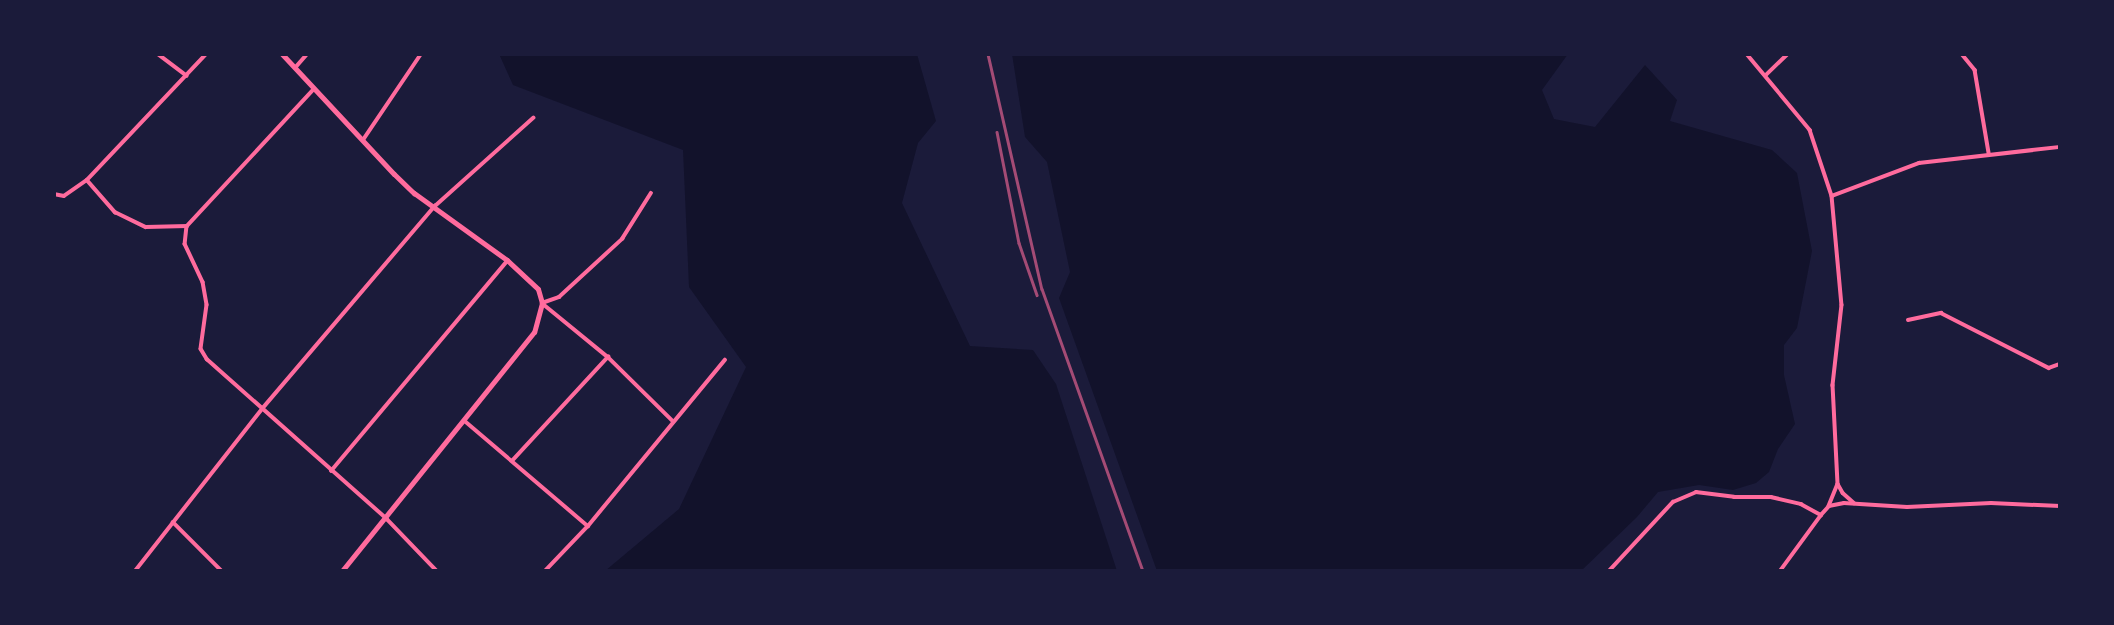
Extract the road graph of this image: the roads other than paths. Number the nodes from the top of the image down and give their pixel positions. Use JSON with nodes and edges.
{"nodes":[{"id":1,"x":159,"y":54,"type":"edge"},
{"id":2,"x":206,"y":54,"type":"edge"},
{"id":3,"x":282,"y":54,"type":"edge"},
{"id":4,"x":307,"y":54,"type":"edge"},
{"id":5,"x":421,"y":54,"type":"edge"},
{"id":6,"x":1747,"y":54,"type":"edge"},
{"id":7,"x":1788,"y":54,"type":"edge"},
{"id":8,"x":1962,"y":54,"type":"edge"},
{"id":9,"x":295,"y":68,"type":"junction"},
{"id":10,"x":1766,"y":75,"type":"junction"},
{"id":11,"x":187,"y":76,"type":"junction"},
{"id":12,"x":315,"y":89,"type":"junction"},
{"id":13,"x":534,"y":118,"type":"dead end"},
{"id":14,"x":361,"y":142,"type":"junction"},
{"id":15,"x":2060,"y":147,"type":"edge"},
{"id":16,"x":1989,"y":153,"type":"junction"},
{"id":17,"x":87,"y":180,"type":"junction"},
{"id":18,"x":651,"y":193,"type":"dead end"},
{"id":19,"x":54,"y":194,"type":"edge"},
{"id":20,"x":1832,"y":196,"type":"junction"},
{"id":21,"x":435,"y":206,"type":"junction"},
{"id":22,"x":187,"y":226,"type":"junction"},
{"id":23,"x":507,"y":260,"type":"junction"},
{"id":24,"x":542,"y":303,"type":"junction"},
{"id":25,"x":1908,"y":320,"type":"dead end"},
{"id":26,"x":608,"y":357,"type":"junction"},
{"id":27,"x":725,"y":360,"type":"dead end"},
{"id":28,"x":2060,"y":364,"type":"edge"},
{"id":29,"x":262,"y":409,"type":"junction"},
{"id":30,"x":465,"y":421,"type":"junction"},
{"id":31,"x":674,"y":422,"type":"junction"},
{"id":32,"x":512,"y":461,"type":"junction"},
{"id":33,"x":331,"y":471,"type":"junction"},
{"id":34,"x":1838,"y":484,"type":"junction"},
{"id":35,"x":1854,"y":503,"type":"junction"},
{"id":36,"x":1829,"y":506,"type":"junction"},
{"id":37,"x":2060,"y":506,"type":"edge"},
{"id":38,"x":1821,"y":514,"type":"junction"},
{"id":39,"x":387,"y":519,"type":"junction"},
{"id":40,"x":173,"y":522,"type":"junction"},
{"id":41,"x":588,"y":526,"type":"junction"},
{"id":42,"x":135,"y":571,"type":"edge"},
{"id":43,"x":222,"y":571,"type":"edge"},
{"id":44,"x":342,"y":571,"type":"edge"},
{"id":45,"x":437,"y":571,"type":"edge"},
{"id":46,"x":545,"y":571,"type":"edge"},
{"id":47,"x":1609,"y":571,"type":"edge"},
{"id":48,"x":1780,"y":571,"type":"edge"}],
"edges":[{"from":1,"to":11,"type":"street"},
{"from":2,"to":11,"type":"street"},
{"from":3,"to":9,"type":"main road"},
{"from":4,"to":9,"type":"street"},
{"from":5,"to":14,"type":"street"},
{"from":6,"to":10,"type":"street"},
{"from":7,"to":10,"type":"street"},
{"from":8,"to":16,"type":"street"},
{"from":9,"to":12,"type":"main road"},
{"from":10,"to":20,"type":"street"},
{"from":11,"to":17,"type":"street"},
{"from":12,"to":14,"type":"main road"},
{"from":12,"to":22,"type":"street"},
{"from":13,"to":21,"type":"street"},
{"from":14,"to":21,"type":"main road"},
{"from":15,"to":16,"type":"street"},
{"from":16,"to":20,"type":"street"},
{"from":17,"to":19,"type":"street"},
{"from":17,"to":22,"type":"street"},
{"from":18,"to":24,"type":"street"},
{"from":20,"to":34,"type":"street"},
{"from":21,"to":23,"type":"main road"},
{"from":21,"to":29,"type":"street"},
{"from":22,"to":29,"type":"street"},
{"from":23,"to":24,"type":"main road"},
{"from":23,"to":33,"type":"street"},
{"from":24,"to":26,"type":"street"},
{"from":24,"to":30,"type":"main road"},
{"from":25,"to":28,"type":"street"},
{"from":26,"to":31,"type":"street"},
{"from":26,"to":32,"type":"street"},
{"from":27,"to":31,"type":"street"},
{"from":29,"to":33,"type":"street"},
{"from":29,"to":40,"type":"street"},
{"from":30,"to":32,"type":"street"},
{"from":30,"to":39,"type":"main road"},
{"from":31,"to":41,"type":"street"},
{"from":32,"to":41,"type":"street"},
{"from":33,"to":39,"type":"street"},
{"from":34,"to":35,"type":"street"},
{"from":34,"to":36,"type":"street"},
{"from":35,"to":36,"type":"street"},
{"from":35,"to":37,"type":"street"},
{"from":36,"to":38,"type":"street"},
{"from":38,"to":47,"type":"street"},
{"from":38,"to":48,"type":"street"},
{"from":39,"to":44,"type":"main road"},
{"from":39,"to":45,"type":"street"},
{"from":40,"to":42,"type":"street"},
{"from":40,"to":43,"type":"street"},
{"from":41,"to":46,"type":"street"}]}
